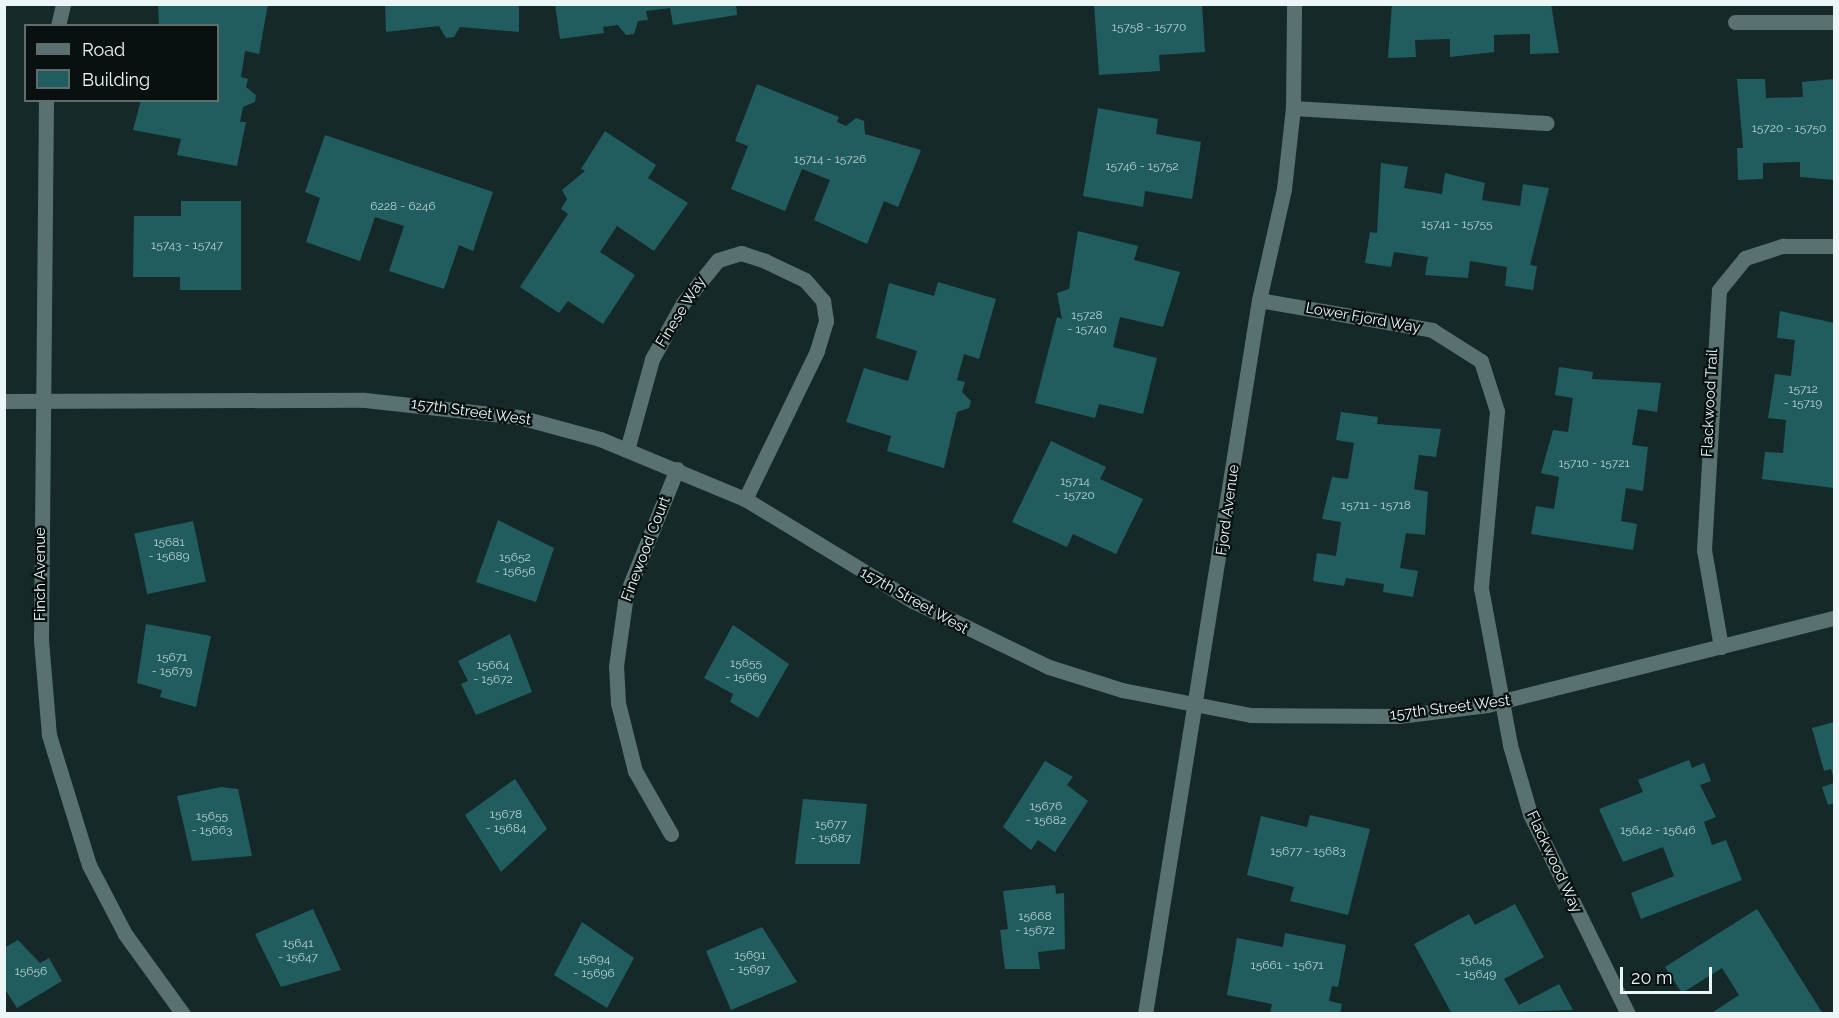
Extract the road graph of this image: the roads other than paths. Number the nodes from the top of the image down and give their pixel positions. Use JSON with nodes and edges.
{"nodes":[{"id":1,"x":63,"y":4,"type":"edge"},
{"id":2,"x":1294,"y":4,"type":"edge"},
{"id":3,"x":1735,"y":22,"type":"dead end"},
{"id":4,"x":1834,"y":22,"type":"edge"},
{"id":5,"x":58,"y":24,"type":"edge"},
{"id":6,"x":46,"y":102,"type":"edge"},
{"id":7,"x":1293,"y":108,"type":"junction"},
{"id":8,"x":1547,"y":123,"type":"dead end"},
{"id":9,"x":1834,"y":246,"type":"edge"},
{"id":10,"x":1259,"y":300,"type":"junction"},
{"id":11,"x":4,"y":401,"type":"edge"},
{"id":12,"x":42,"y":401,"type":"junction"},
{"id":13,"x":627,"y":450,"type":"junction"},
{"id":14,"x":677,"y":470,"type":"junction"},
{"id":15,"x":745,"y":499,"type":"junction"},
{"id":16,"x":1834,"y":618,"type":"edge"},
{"id":17,"x":1721,"y":647,"type":"junction"},
{"id":18,"x":1502,"y":702,"type":"junction"},
{"id":19,"x":1196,"y":706,"type":"junction"},
{"id":20,"x":671,"y":834,"type":"dead end"},
{"id":21,"x":183,"y":1014,"type":"edge"},
{"id":22,"x":1145,"y":1014,"type":"edge"},
{"id":23,"x":1628,"y":1014,"type":"edge"}],
"edges":[{"from":1,"to":5,"type":"street"},
{"from":2,"to":7,"type":"street","name":"Fjord Avenue"},
{"from":3,"to":4,"type":"street"},
{"from":6,"to":12,"type":"street","name":"Finch Avenue"},
{"from":7,"to":8,"type":"street"},
{"from":7,"to":10,"type":"street","name":"Fjord Avenue"},
{"from":9,"to":17,"type":"street","name":"Flackwood Trail"},
{"from":10,"to":18,"type":"street","name":"Lower Fjord Way"},
{"from":10,"to":19,"type":"street","name":"Fjord Avenue"},
{"from":11,"to":12,"type":"street","name":"157th Street West"},
{"from":12,"to":13,"type":"street","name":"157th Street West"},
{"from":12,"to":21,"type":"street","name":"Finch Avenue"},
{"from":13,"to":14,"type":"street","name":"157th Street West"},
{"from":13,"to":15,"type":"street","name":"Finese Way"},
{"from":14,"to":15,"type":"street","name":"157th Street West"},
{"from":14,"to":20,"type":"street","name":"Finewood Court"},
{"from":15,"to":19,"type":"street","name":"157th Street West"},
{"from":16,"to":17,"type":"street","name":"157th Street West"},
{"from":17,"to":18,"type":"street","name":"157th Street West"},
{"from":18,"to":19,"type":"street","name":"157th Street West"},
{"from":18,"to":23,"type":"street","name":"Flackwood Way"},
{"from":19,"to":22,"type":"street","name":"Fjord Avenue"}]}
